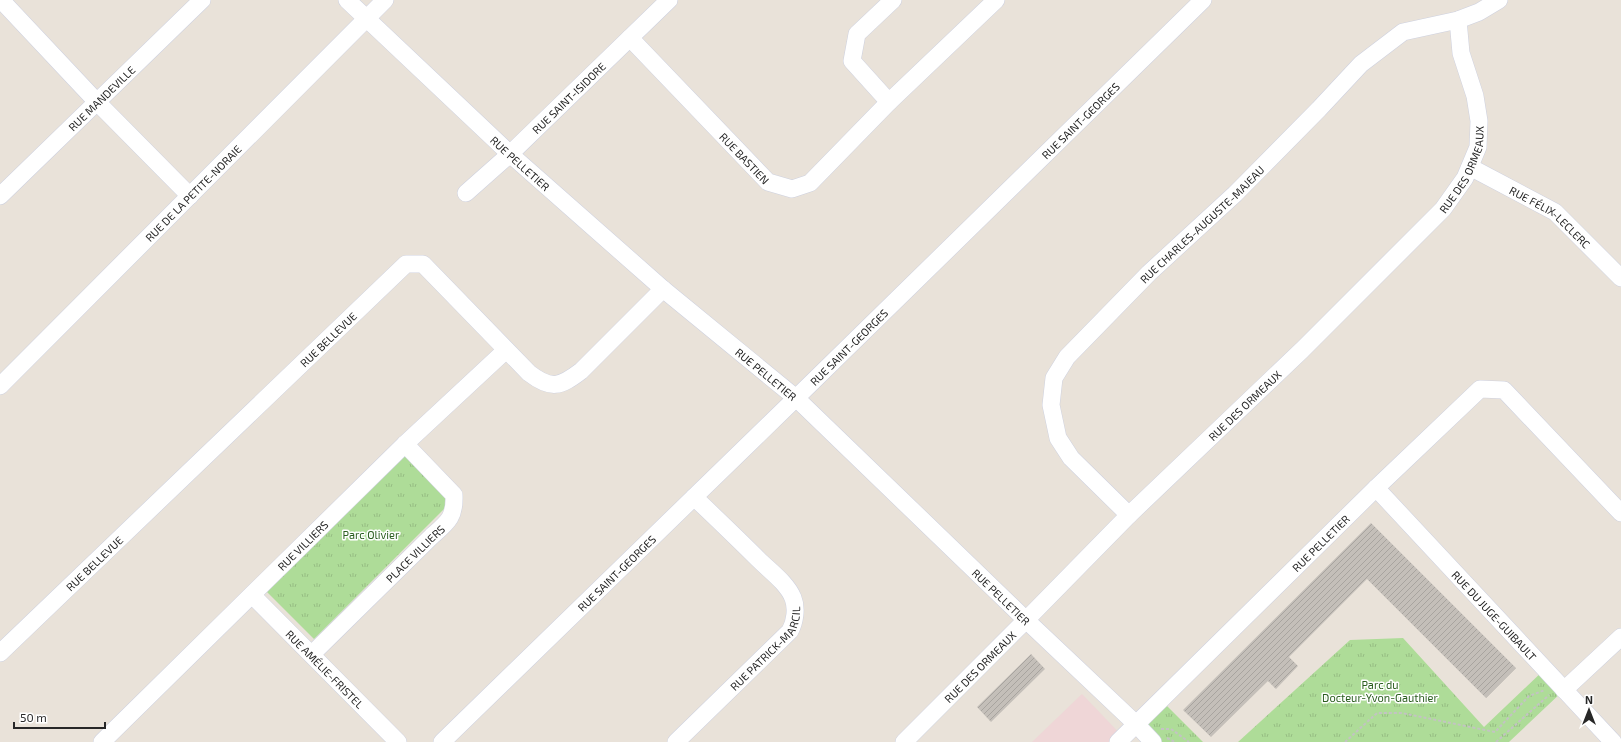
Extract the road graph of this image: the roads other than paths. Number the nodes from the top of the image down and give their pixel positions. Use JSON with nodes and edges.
{"nodes":[{"id":1,"x":0,"y":0,"type":"edge"},
{"id":2,"x":202,"y":0,"type":"edge"},
{"id":3,"x":347,"y":0,"type":"edge"},
{"id":4,"x":385,"y":0,"type":"edge"},
{"id":5,"x":668,"y":0,"type":"edge"},
{"id":6,"x":893,"y":0,"type":"edge"},
{"id":7,"x":996,"y":0,"type":"edge"},
{"id":8,"x":1203,"y":0,"type":"edge"},
{"id":9,"x":1499,"y":0,"type":"edge"},
{"id":10,"x":366,"y":19,"type":"junction"},
{"id":11,"x":1458,"y":20,"type":"junction"},
{"id":12,"x":630,"y":38,"type":"junction"},
{"id":13,"x":96,"y":101,"type":"junction"},
{"id":14,"x":889,"y":102,"type":"junction"},
{"id":15,"x":510,"y":154,"type":"junction"},
{"id":16,"x":1470,"y":167,"type":"junction"},
{"id":17,"x":466,"y":193,"type":"dead end"},
{"id":18,"x":0,"y":196,"type":"edge"},
{"id":19,"x":190,"y":196,"type":"junction"},
{"id":20,"x":1621,"y":278,"type":"edge"},
{"id":21,"x":663,"y":289,"type":"junction"},
{"id":22,"x":506,"y":350,"type":"junction"},
{"id":23,"x":0,"y":386,"type":"edge"},
{"id":24,"x":796,"y":398,"type":"junction"},
{"id":25,"x":405,"y":444,"type":"junction"},
{"id":26,"x":1376,"y":488,"type":"junction"},
{"id":27,"x":694,"y":497,"type":"junction"},
{"id":28,"x":1621,"y":513,"type":"edge"},
{"id":29,"x":1128,"y":515,"type":"junction"},
{"id":30,"x":252,"y":595,"type":"junction"},
{"id":31,"x":1026,"y":620,"type":"junction"},
{"id":32,"x":1621,"y":637,"type":"edge"},
{"id":33,"x":0,"y":653,"type":"edge"},
{"id":34,"x":312,"y":654,"type":"junction"},
{"id":35,"x":1558,"y":691,"type":"junction"},
{"id":36,"x":1136,"y":724,"type":"junction"},
{"id":37,"x":1156,"y":736,"type":"edge"},
{"id":38,"x":102,"y":742,"type":"edge"},
{"id":39,"x":398,"y":742,"type":"edge"},
{"id":40,"x":442,"y":742,"type":"edge"},
{"id":41,"x":676,"y":742,"type":"edge"},
{"id":42,"x":904,"y":742,"type":"edge"},
{"id":43,"x":1118,"y":742,"type":"edge"},
{"id":44,"x":1613,"y":742,"type":"edge"}],
"edges":[{"from":1,"to":13,"type":"street"},
{"from":2,"to":13,"type":"street","name":"RUE MANDEVILLE"},
{"from":3,"to":10,"type":"street","name":"RUE PELLETIER"},
{"from":4,"to":10,"type":"street","name":"RUE DE LA PETITE-NORAIE"},
{"from":5,"to":12,"type":"street","name":"RUE SAINT-ISIDORE"},
{"from":6,"to":14,"type":"street"},
{"from":7,"to":14,"type":"street","name":"RUE BASTIEN"},
{"from":8,"to":24,"type":"street","name":"RUE SAINT-GEORGES"},
{"from":9,"to":11,"type":"street","name":"RUE CHARLES-AUGUSTE-MAJEAU"},
{"from":10,"to":15,"type":"street","name":"RUE PELLETIER"},
{"from":10,"to":19,"type":"street","name":"RUE DE LA PETITE-NORAIE"},
{"from":11,"to":16,"type":"street","name":"RUE DES ORMEAUX"},
{"from":11,"to":29,"type":"street","name":"RUE CHARLES-AUGUSTE-MAJEAU"},
{"from":12,"to":14,"type":"street","name":"RUE BASTIEN"},
{"from":12,"to":15,"type":"street","name":"RUE SAINT-ISIDORE"},
{"from":13,"to":18,"type":"street","name":"RUE MANDEVILLE"},
{"from":13,"to":19,"type":"street"},
{"from":15,"to":17,"type":"street","name":"RUE SAINT-ISIDORE"},
{"from":15,"to":21,"type":"street","name":"RUE PELLETIER"},
{"from":16,"to":20,"type":"street","name":"RUE FÉLIX-LECLERC"},
{"from":16,"to":29,"type":"street","name":"RUE DES ORMEAUX"},
{"from":19,"to":23,"type":"street","name":"RUE DE LA PETITE-NORAIE"},
{"from":21,"to":22,"type":"street","name":"RUE BELLEVUE"},
{"from":21,"to":24,"type":"street","name":"RUE PELLETIER"},
{"from":22,"to":25,"type":"street","name":"RUE VILLIERS"},
{"from":22,"to":33,"type":"street","name":"RUE BELLEVUE"},
{"from":24,"to":27,"type":"street","name":"RUE SAINT-GEORGES"},
{"from":24,"to":31,"type":"street","name":"RUE PELLETIER"},
{"from":25,"to":30,"type":"street","name":"RUE VILLIERS"},
{"from":25,"to":34,"type":"street","name":"PLACE VILLIERS"},
{"from":26,"to":28,"type":"street","name":"RUE PELLETIER"},
{"from":26,"to":35,"type":"street","name":"RUE DU JUGE-GUIBAULT"},
{"from":26,"to":36,"type":"street","name":"RUE PELLETIER"},
{"from":27,"to":40,"type":"street","name":"RUE SAINT-GEORGES"},
{"from":27,"to":41,"type":"street","name":"RUE PATRICK-MARCIL"},
{"from":29,"to":31,"type":"street","name":"RUE DES ORMEAUX"},
{"from":30,"to":34,"type":"street","name":"RUE AMÉLIE-FRISTEL"},
{"from":30,"to":38,"type":"street","name":"RUE VILLIERS"},
{"from":31,"to":36,"type":"street","name":"RUE PELLETIER"},
{"from":31,"to":42,"type":"street","name":"RUE DES ORMEAUX"},
{"from":32,"to":35,"type":"street"},
{"from":34,"to":39,"type":"street","name":"RUE AMÉLIE-FRISTEL"},
{"from":35,"to":44,"type":"street","name":"RUE DU JUGE-GUIBAULT"},
{"from":36,"to":37,"type":"street"},
{"from":36,"to":43,"type":"street"}]}
